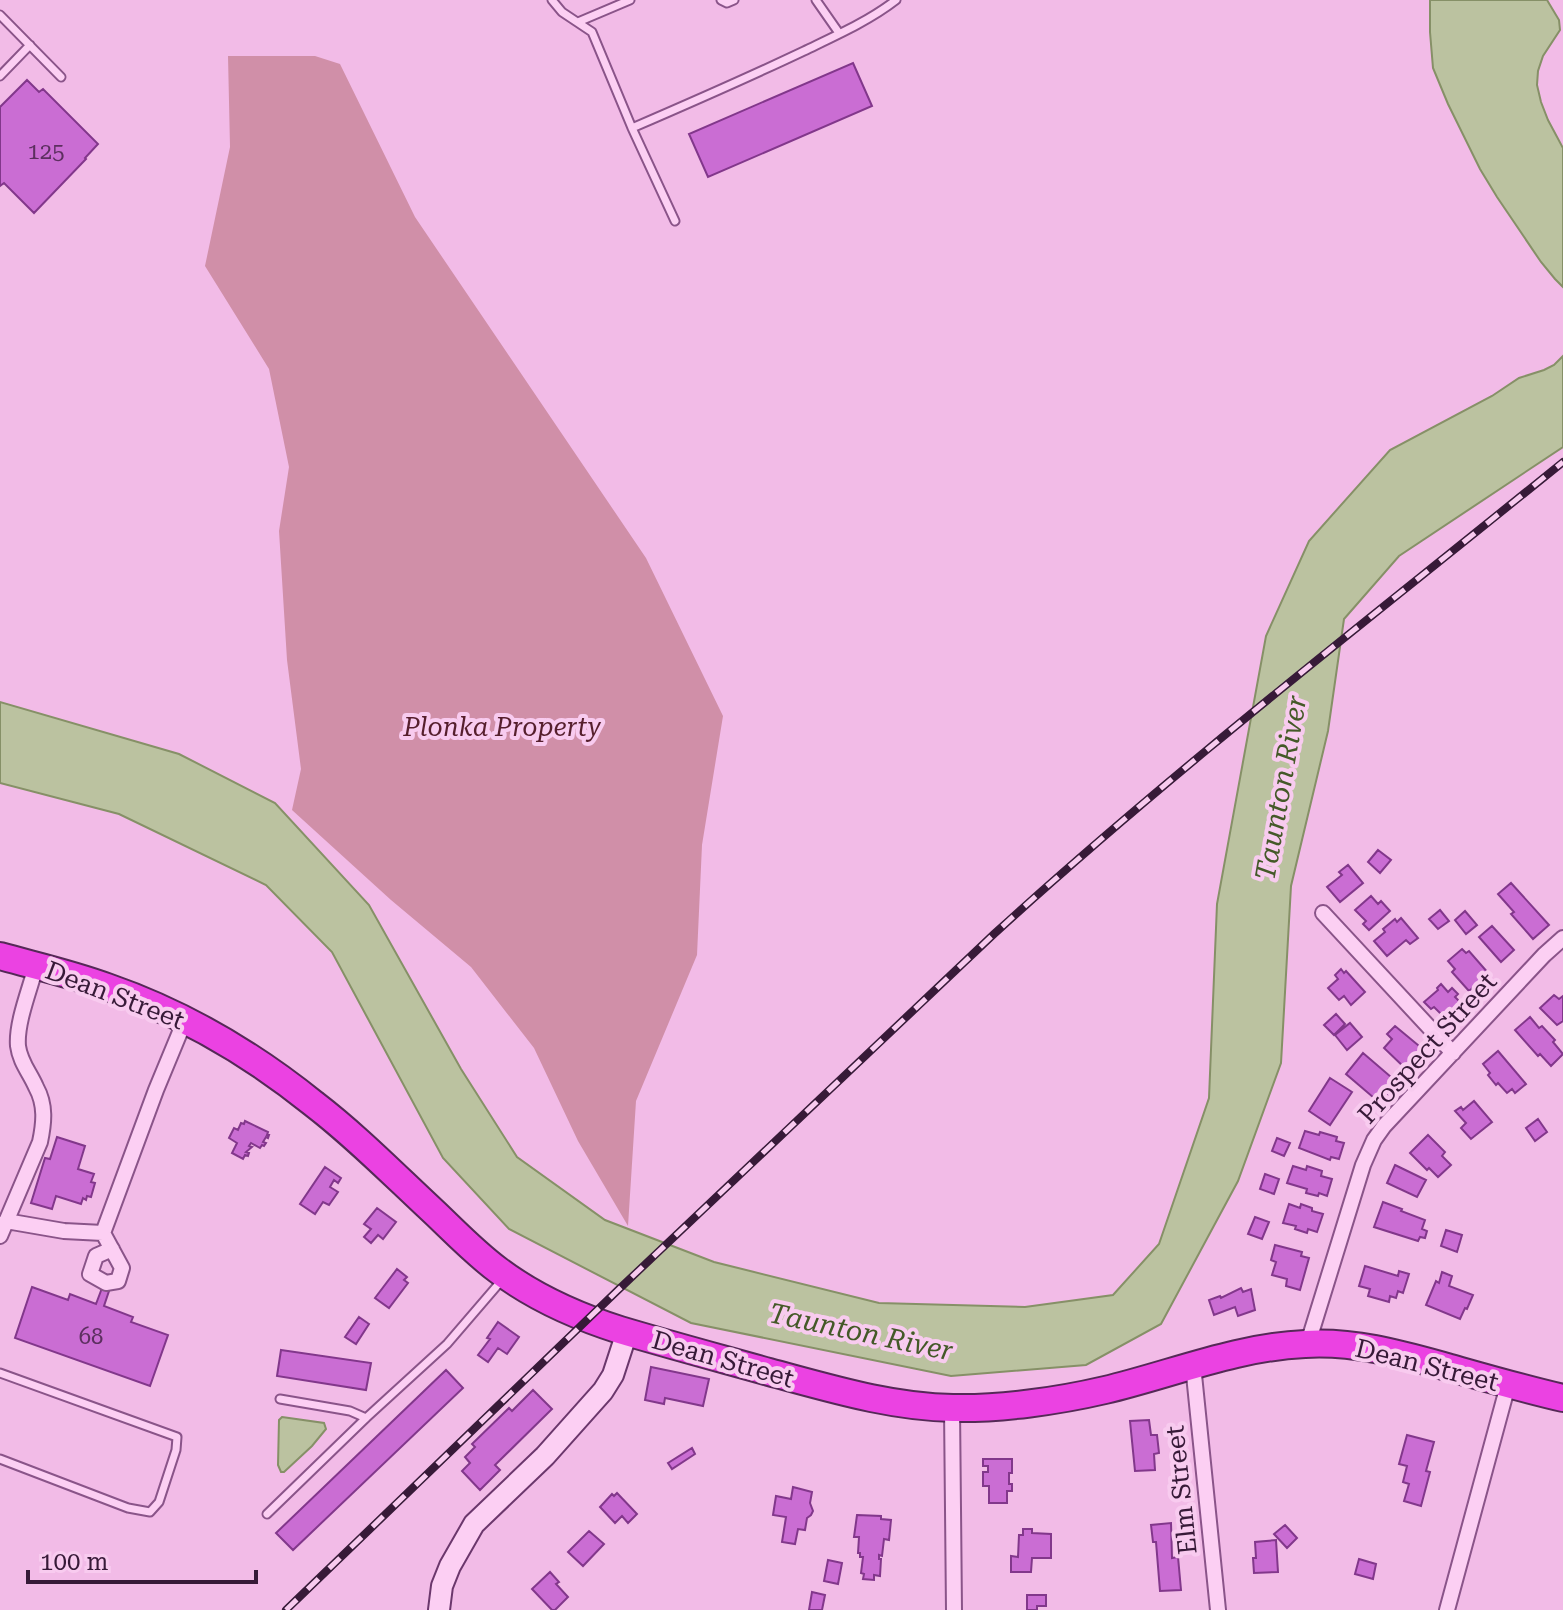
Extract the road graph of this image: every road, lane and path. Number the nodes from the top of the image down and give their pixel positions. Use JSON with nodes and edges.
{"nodes":[{"id":1,"x":552,"y":0,"type":"edge"},
{"id":2,"x":630,"y":0,"type":"edge"},
{"id":3,"x":721,"y":0,"type":"edge"},
{"id":4,"x":734,"y":0,"type":"edge"},
{"id":5,"x":816,"y":0,"type":"edge"},
{"id":6,"x":896,"y":0,"type":"edge"},
{"id":7,"x":0,"y":15,"type":"edge"},
{"id":8,"x":578,"y":22,"type":"junction"},
{"id":9,"x":839,"y":33,"type":"junction"},
{"id":10,"x":30,"y":45,"type":"junction"},
{"id":11,"x":0,"y":76,"type":"edge"},
{"id":12,"x":61,"y":77,"type":"dead end"},
{"id":13,"x":632,"y":128,"type":"junction"},
{"id":14,"x":675,"y":221,"type":"dead end"},
{"id":15,"x":1323,"y":913,"type":"dead end"},
{"id":16,"x":1563,"y":938,"type":"edge"},
{"id":17,"x":0,"y":956,"type":"edge"},
{"id":18,"x":36,"y":966,"type":"junction"},
{"id":19,"x":185,"y":1020,"type":"junction"},
{"id":20,"x":1453,"y":1053,"type":"junction"},
{"id":21,"x":6,"y":1221,"type":"junction"},
{"id":22,"x":103,"y":1233,"type":"junction"},
{"id":23,"x":0,"y":1236,"type":"edge"},
{"id":24,"x":112,"y":1249,"type":"dead end"},
{"id":25,"x":505,"y":1275,"type":"junction"},
{"id":26,"x":627,"y":1332,"type":"junction"},
{"id":27,"x":1308,"y":1343,"type":"junction"},
{"id":28,"x":1193,"y":1365,"type":"junction"},
{"id":29,"x":0,"y":1373,"type":"edge"},
{"id":30,"x":1508,"y":1385,"type":"junction"},
{"id":31,"x":1557,"y":1394,"type":"edge"},
{"id":32,"x":280,"y":1399,"type":"dead end"},
{"id":33,"x":952,"y":1408,"type":"junction"},
{"id":34,"x":366,"y":1418,"type":"junction"},
{"id":35,"x":0,"y":1459,"type":"edge"},
{"id":36,"x":267,"y":1514,"type":"dead end"},
{"id":37,"x":439,"y":1610,"type":"edge"},
{"id":38,"x":954,"y":1610,"type":"edge"},
{"id":39,"x":1218,"y":1610,"type":"edge"},
{"id":40,"x":1447,"y":1610,"type":"edge"}],
"edges":[{"from":1,"to":8,"type":"lane"},
{"from":2,"to":8,"type":"lane"},
{"from":3,"to":4,"type":"lane"},
{"from":5,"to":9,"type":"lane"},
{"from":6,"to":9,"type":"lane"},
{"from":7,"to":10,"type":"lane"},
{"from":8,"to":13,"type":"lane"},
{"from":9,"to":13,"type":"lane"},
{"from":10,"to":11,"type":"lane"},
{"from":10,"to":12,"type":"lane"},
{"from":13,"to":14,"type":"lane"},
{"from":15,"to":20,"type":"street"},
{"from":16,"to":20,"type":"street","name":"Prospect Street"},
{"from":17,"to":18,"type":"highway","name":"Dean Street"},
{"from":18,"to":19,"type":"highway","name":"Dean Street"},
{"from":18,"to":21,"type":"street"},
{"from":19,"to":22,"type":"street"},
{"from":19,"to":25,"type":"highway","name":"Dean Street"},
{"from":20,"to":27,"type":"street","name":"Prospect Street"},
{"from":21,"to":22,"type":"street"},
{"from":21,"to":23,"type":"street"},
{"from":22,"to":24,"type":"street"},
{"from":25,"to":26,"type":"highway","name":"Dean Street"},
{"from":25,"to":34,"type":"lane"},
{"from":26,"to":33,"type":"highway","name":"Dean Street"},
{"from":26,"to":37,"type":"street"},
{"from":27,"to":28,"type":"highway","name":"Dean Street"},
{"from":27,"to":30,"type":"highway","name":"Dean Street"},
{"from":28,"to":33,"type":"highway","name":"Dean Street"},
{"from":28,"to":39,"type":"street","name":"Elm Street"},
{"from":29,"to":35,"type":"lane"},
{"from":30,"to":31,"type":"highway","name":"Dean Street"},
{"from":30,"to":40,"type":"street"},
{"from":32,"to":34,"type":"lane"},
{"from":33,"to":38,"type":"street"},
{"from":34,"to":36,"type":"lane"}]}
